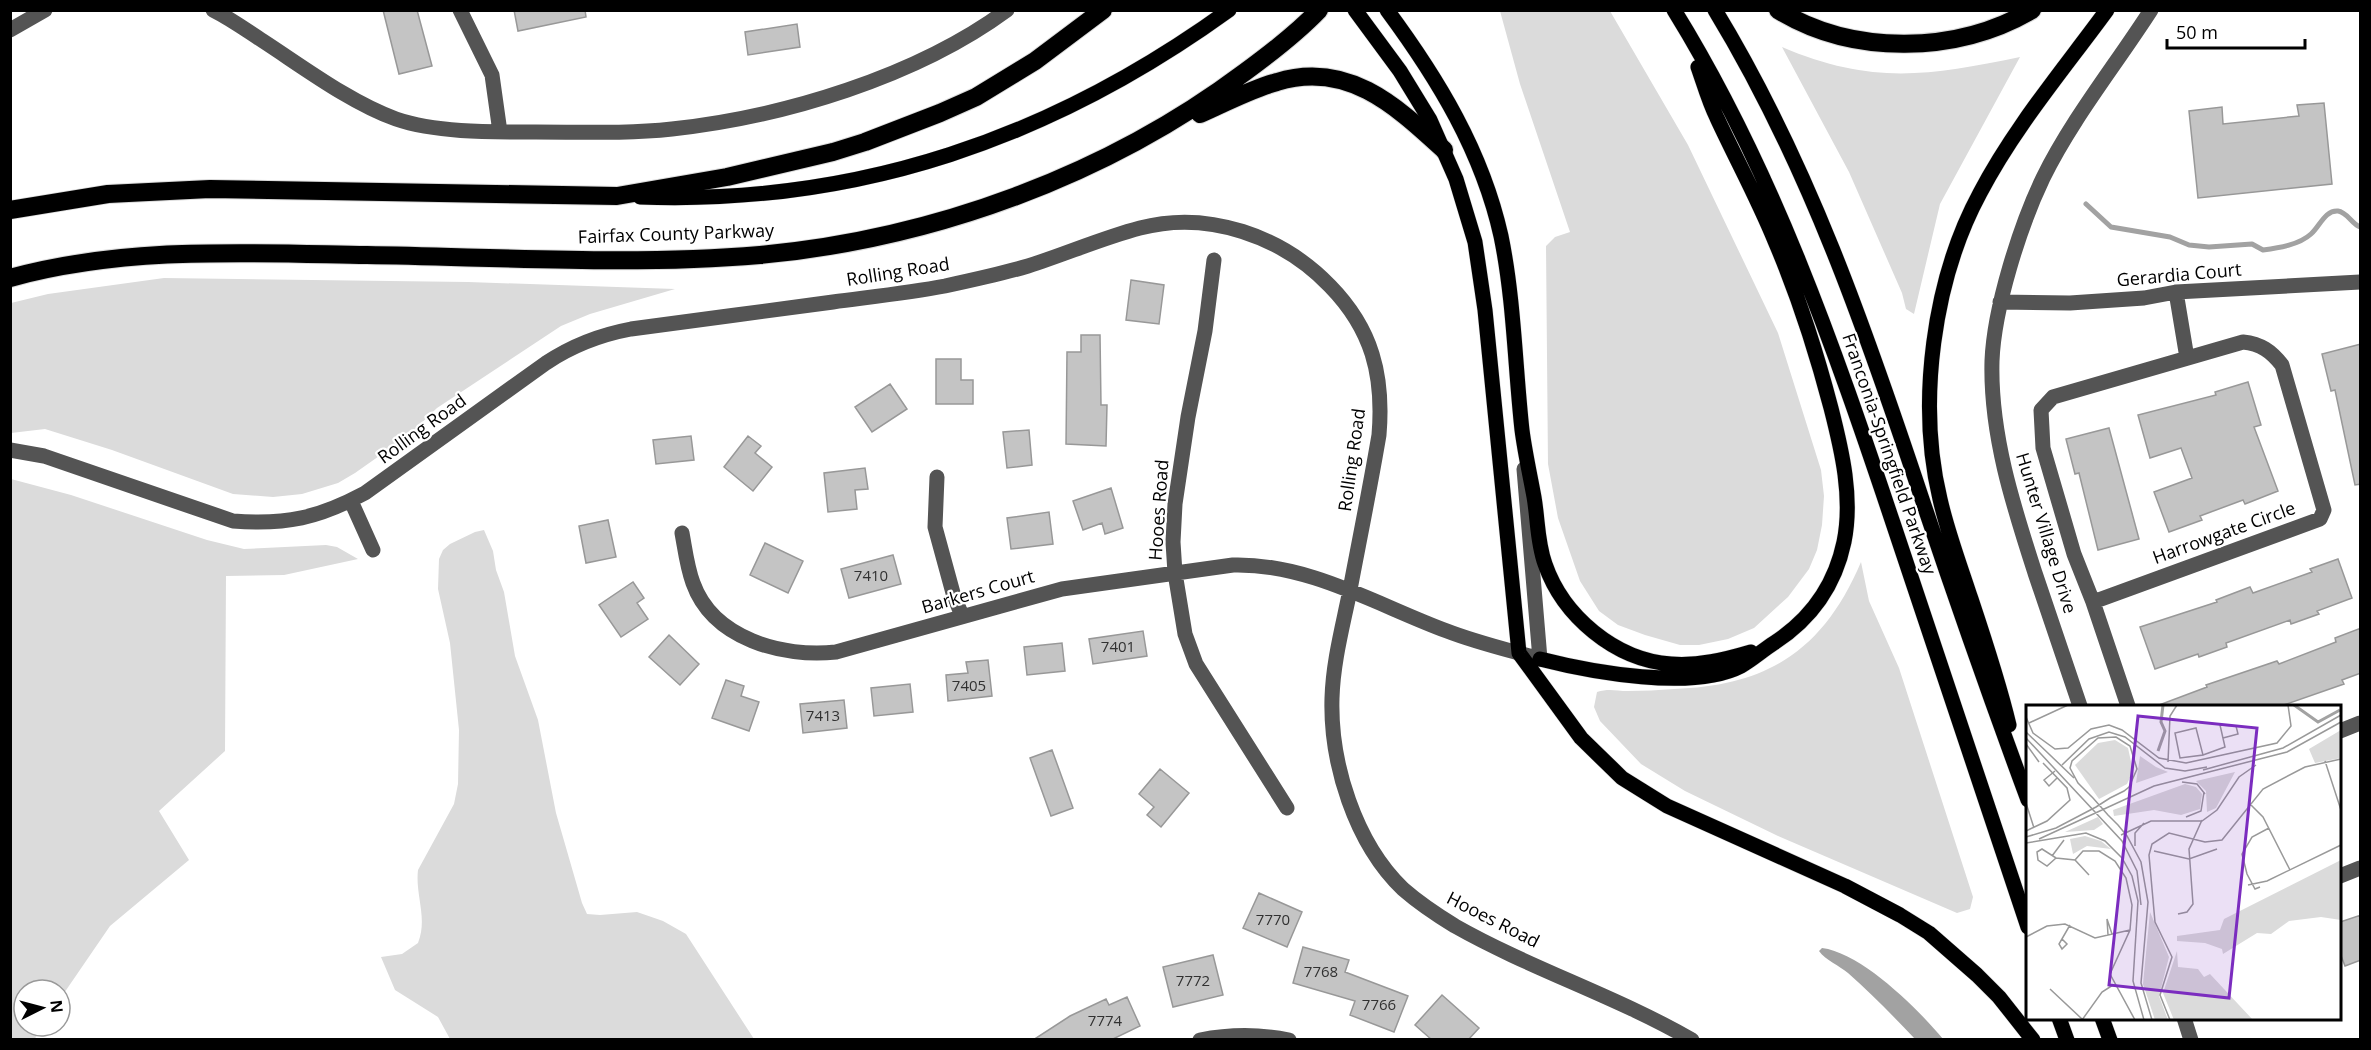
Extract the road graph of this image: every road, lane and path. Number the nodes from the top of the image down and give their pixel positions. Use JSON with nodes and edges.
{"nodes":[{"id":1,"x":45,"y":10,"type":"edge"},
{"id":2,"x":213,"y":10,"type":"edge"},
{"id":3,"x":460,"y":10,"type":"edge"},
{"id":4,"x":1007,"y":10,"type":"edge"},
{"id":5,"x":1103,"y":10,"type":"edge"},
{"id":6,"x":1229,"y":10,"type":"edge"},
{"id":7,"x":1319,"y":10,"type":"edge"},
{"id":8,"x":1355,"y":10,"type":"edge"},
{"id":9,"x":1387,"y":10,"type":"edge"},
{"id":10,"x":1715,"y":10,"type":"edge"},
{"id":11,"x":1778,"y":10,"type":"edge"},
{"id":12,"x":2032,"y":10,"type":"edge"},
{"id":13,"x":2107,"y":10,"type":"edge"},
{"id":14,"x":2151,"y":10,"type":"edge"},
{"id":15,"x":1678,"y":16,"type":"edge"},
{"id":16,"x":10,"y":30,"type":"edge"},
{"id":17,"x":500,"y":132,"type":"junction"},
{"id":18,"x":1146,"y":136,"type":"junction"},
{"id":19,"x":1444,"y":150,"type":"junction"},
{"id":20,"x":617,"y":196,"type":"junction"},
{"id":21,"x":10,"y":210,"type":"edge"},
{"id":22,"x":1214,"y":260,"type":"dead end"},
{"id":23,"x":10,"y":278,"type":"edge"},
{"id":24,"x":2361,"y":282,"type":"edge"},
{"id":25,"x":2176,"y":292,"type":"junction"},
{"id":26,"x":2000,"y":302,"type":"junction"},
{"id":27,"x":2187,"y":358,"type":"junction"},
{"id":28,"x":1523,"y":433,"type":"junction"},
{"id":29,"x":10,"y":450,"type":"edge"},
{"id":30,"x":937,"y":477,"type":"dead end"},
{"id":31,"x":351,"y":501,"type":"junction"},
{"id":32,"x":682,"y":533,"type":"dead end"},
{"id":33,"x":373,"y":550,"type":"dead end"},
{"id":34,"x":1175,"y":573,"type":"junction"},
{"id":35,"x":1349,"y":591,"type":"junction"},
{"id":36,"x":2093,"y":602,"type":"junction"},
{"id":37,"x":962,"y":616,"type":"junction"},
{"id":38,"x":1767,"y":648,"type":"junction"},
{"id":39,"x":1519,"y":653,"type":"junction"},
{"id":40,"x":1540,"y":659,"type":"junction"},
{"id":41,"x":2080,"y":705,"type":"edge"},
{"id":42,"x":2128,"y":705,"type":"edge"},
{"id":43,"x":2361,"y":723,"type":"edge"},
{"id":44,"x":2341,"y":731,"type":"edge"},
{"id":45,"x":2026,"y":791,"type":"edge"},
{"id":46,"x":2026,"y":794,"type":"edge"},
{"id":47,"x":1287,"y":808,"type":"dead end"},
{"id":48,"x":2361,"y":868,"type":"edge"},
{"id":49,"x":2341,"y":876,"type":"edge"},
{"id":50,"x":2026,"y":921,"type":"edge"},
{"id":51,"x":2060,"y":1020,"type":"edge"},
{"id":52,"x":2103,"y":1020,"type":"edge"},
{"id":53,"x":2185,"y":1020,"type":"edge"},
{"id":54,"x":1200,"y":1040,"type":"edge"},
{"id":55,"x":1289,"y":1040,"type":"edge"},
{"id":56,"x":1692,"y":1040,"type":"edge"},
{"id":57,"x":2033,"y":1040,"type":"edge"},
{"id":58,"x":2067,"y":1040,"type":"edge"},
{"id":59,"x":2110,"y":1040,"type":"edge"},
{"id":60,"x":2191,"y":1040,"type":"edge"}],
"edges":[{"from":1,"to":16,"type":"street"},
{"from":2,"to":17,"type":"street"},
{"from":3,"to":17,"type":"street"},
{"from":4,"to":17,"type":"street"},
{"from":5,"to":20,"type":"highway"},
{"from":6,"to":20,"type":"main road"},
{"from":7,"to":18,"type":"highway","name":"Fairfax County Parkway"},
{"from":8,"to":19,"type":"main road"},
{"from":9,"to":28,"type":"main road"},
{"from":10,"to":46,"type":"main road","name":"Franconia-Springfield Parkway"},
{"from":11,"to":12,"type":"highway"},
{"from":13,"to":45,"type":"main road"},
{"from":14,"to":26,"type":"street","name":"Hunter Village Drive"},
{"from":15,"to":38,"type":"main road"},
{"from":15,"to":50,"type":"main road","name":"Franconia-Springfield Parkway"},
{"from":18,"to":19,"type":"highway"},
{"from":18,"to":23,"type":"highway","name":"Fairfax County Parkway"},
{"from":19,"to":39,"type":"main road"},
{"from":20,"to":21,"type":"highway"},
{"from":22,"to":34,"type":"street","name":"Hooes Road"},
{"from":24,"to":25,"type":"street","name":"Gerardia Court"},
{"from":25,"to":26,"type":"street","name":"Gerardia Court"},
{"from":25,"to":27,"type":"street"},
{"from":26,"to":41,"type":"street","name":"Hunter Village Drive"},
{"from":27,"to":36,"type":"street","name":"Harrowgate Circle"},
{"from":27,"to":36,"type":"street","name":"Harrowgate Circle"},
{"from":28,"to":38,"type":"main road"},
{"from":28,"to":40,"type":"street"},
{"from":29,"to":31,"type":"street","name":"Rolling Road"},
{"from":30,"to":37,"type":"street"},
{"from":31,"to":33,"type":"street"},
{"from":31,"to":35,"type":"street","name":"Rolling Road"},
{"from":32,"to":37,"type":"street","name":"Barkers Court"},
{"from":34,"to":35,"type":"street","name":"Barkers Court"},
{"from":34,"to":37,"type":"street","name":"Barkers Court"},
{"from":34,"to":47,"type":"street","name":"Hooes Road"},
{"from":35,"to":39,"type":"street"},
{"from":35,"to":56,"type":"street","name":"Hooes Road"},
{"from":36,"to":42,"type":"street","name":"Harrowgate Circle"},
{"from":38,"to":40,"type":"main road"},
{"from":39,"to":40,"type":"street"},
{"from":39,"to":57,"type":"main road"},
{"from":43,"to":44,"type":"street"},
{"from":48,"to":49,"type":"street"},
{"from":51,"to":58,"type":"main road"},
{"from":52,"to":59,"type":"main road"},
{"from":53,"to":60,"type":"street"},
{"from":54,"to":55,"type":"street"}]}
